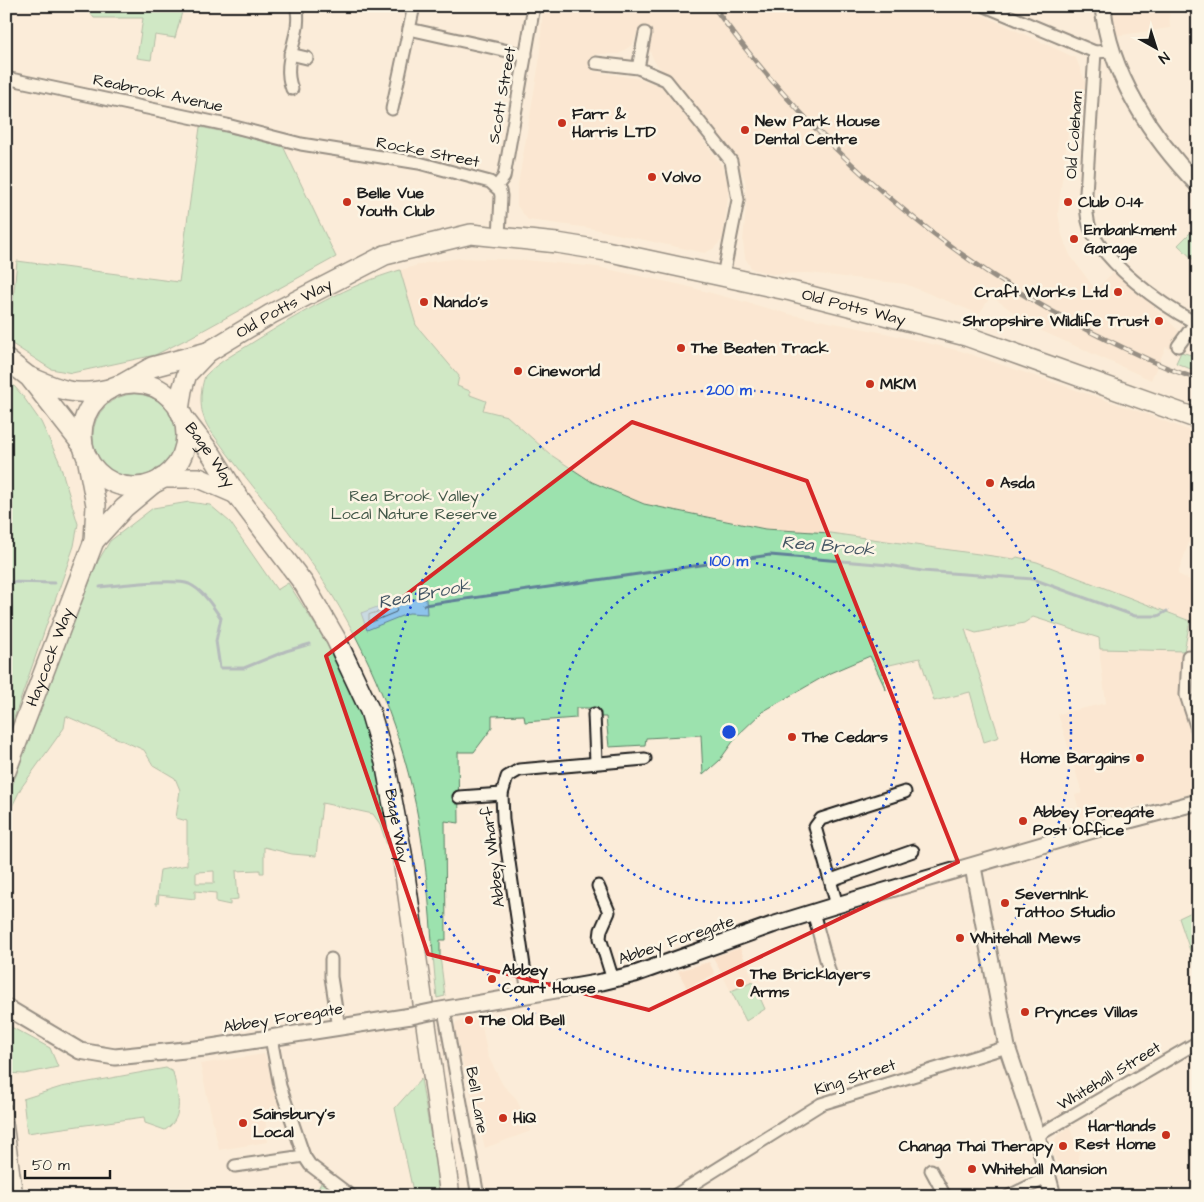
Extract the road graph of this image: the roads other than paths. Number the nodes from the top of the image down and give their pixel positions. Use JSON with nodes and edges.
{"nodes":[{"id":1,"x":296,"y":6,"type":"edge"},
{"id":2,"x":414,"y":6,"type":"edge"},
{"id":3,"x":534,"y":6,"type":"edge"},
{"id":4,"x":985,"y":6,"type":"edge"},
{"id":5,"x":1103,"y":6,"type":"edge"},
{"id":6,"x":409,"y":29,"type":"junction"},
{"id":7,"x":645,"y":33,"type":"dead end"},
{"id":8,"x":1111,"y":50,"type":"junction"},
{"id":9,"x":290,"y":54,"type":"junction"},
{"id":10,"x":526,"y":55,"type":"junction"},
{"id":11,"x":1095,"y":57,"type":"junction"},
{"id":12,"x":307,"y":58,"type":"dead end"},
{"id":13,"x":596,"y":63,"type":"dead end"},
{"id":14,"x":638,"y":68,"type":"junction"},
{"id":15,"x":6,"y":78,"type":"edge"},
{"id":16,"x":292,"y":89,"type":"dead end"},
{"id":17,"x":392,"y":109,"type":"dead end"},
{"id":18,"x":301,"y":144,"type":"joint"},
{"id":19,"x":1198,"y":186,"type":"edge"},
{"id":20,"x":496,"y":187,"type":"junction"},
{"id":21,"x":499,"y":237,"type":"junction"},
{"id":22,"x":723,"y":276,"type":"junction"},
{"id":23,"x":1196,"y":320,"type":"edge"},
{"id":24,"x":1178,"y":346,"type":"dead end"},
{"id":25,"x":208,"y":352,"type":"junction"},
{"id":26,"x":6,"y":359,"type":"edge"},
{"id":27,"x":29,"y":377,"type":"junction"},
{"id":28,"x":115,"y":387,"type":"junction"},
{"id":29,"x":180,"y":413,"type":"junction"},
{"id":30,"x":1198,"y":419,"type":"edge"},
{"id":31,"x":85,"y":452,"type":"junction"},
{"id":32,"x":160,"y":479,"type":"junction"},
{"id":33,"x":236,"y":494,"type":"junction"},
{"id":34,"x":94,"y":541,"type":"junction"},
{"id":35,"x":1188,"y":656,"type":"dead end"},
{"id":36,"x":594,"y":714,"type":"dead end"},
{"id":37,"x":1198,"y":732,"type":"edge"},
{"id":38,"x":645,"y":759,"type":"dead end"},
{"id":39,"x":596,"y":762,"type":"junction"},
{"id":40,"x":6,"y":771,"type":"edge"},
{"id":41,"x":905,"y":792,"type":"dead end"},
{"id":42,"x":502,"y":794,"type":"junction"},
{"id":43,"x":459,"y":797,"type":"dead end"},
{"id":44,"x":1198,"y":802,"type":"edge"},
{"id":45,"x":913,"y":851,"type":"dead end"},
{"id":46,"x":973,"y":866,"type":"junction"},
{"id":47,"x":831,"y":880,"type":"junction"},
{"id":48,"x":598,"y":886,"type":"dead end"},
{"id":49,"x":837,"y":905,"type":"junction"},
{"id":50,"x":813,"y":912,"type":"junction"},
{"id":51,"x":331,"y":959,"type":"dead end"},
{"id":52,"x":830,"y":974,"type":"dead end"},
{"id":53,"x":613,"y":980,"type":"junction"},
{"id":54,"x":528,"y":994,"type":"junction"},
{"id":55,"x":6,"y":1007,"type":"edge"},
{"id":56,"x":440,"y":1011,"type":"junction"},
{"id":57,"x":6,"y":1020,"type":"edge"},
{"id":58,"x":39,"y":1028,"type":"junction"},
{"id":59,"x":339,"y":1028,"type":"junction"},
{"id":60,"x":272,"y":1038,"type":"junction"},
{"id":61,"x":1198,"y":1042,"type":"edge"},
{"id":62,"x":1007,"y":1047,"type":"junction"},
{"id":63,"x":6,"y":1108,"type":"edge"},
{"id":64,"x":1037,"y":1136,"type":"junction"},
{"id":65,"x":304,"y":1156,"type":"junction"},
{"id":66,"x":235,"y":1166,"type":"dead end"},
{"id":67,"x":932,"y":1170,"type":"dead end"},
{"id":68,"x":1048,"y":1177,"type":"junction"},
{"id":69,"x":18,"y":1196,"type":"edge"},
{"id":70,"x":351,"y":1196,"type":"edge"},
{"id":71,"x":450,"y":1196,"type":"edge"},
{"id":72,"x":478,"y":1196,"type":"edge"},
{"id":73,"x":674,"y":1196,"type":"edge"},
{"id":74,"x":945,"y":1196,"type":"edge"},
{"id":75,"x":1009,"y":1196,"type":"edge"},
{"id":76,"x":1053,"y":1196,"type":"edge"}],
"edges":[{"from":1,"to":9,"type":"street"},
{"from":2,"to":6,"type":"street"},
{"from":3,"to":10,"type":"street","name":"Scott Street"},
{"from":4,"to":11,"type":"street"},
{"from":5,"to":8,"type":"street"},
{"from":6,"to":10,"type":"street"},
{"from":6,"to":17,"type":"street"},
{"from":7,"to":14,"type":"street"},
{"from":8,"to":11,"type":"street"},
{"from":8,"to":19,"type":"street"},
{"from":9,"to":12,"type":"street"},
{"from":9,"to":16,"type":"street"},
{"from":10,"to":20,"type":"street","name":"Scott Street"},
{"from":11,"to":23,"type":"street","name":"Old Coleham"},
{"from":13,"to":14,"type":"street"},
{"from":14,"to":22,"type":"street"},
{"from":15,"to":18,"type":"street","name":"Reabrook Avenue"},
{"from":18,"to":20,"type":"street","name":"Rocke Street"},
{"from":20,"to":21,"type":"street","name":"Rocke Street"},
{"from":21,"to":22,"type":"main road","name":"Old Potts Way"},
{"from":21,"to":25,"type":"main road","name":"Old Potts Way"},
{"from":22,"to":30,"type":"main road","name":"Old Potts Way"},
{"from":23,"to":24,"type":"street","name":"Old Coleham"},
{"from":25,"to":28,"type":"main road","name":"Old Potts Way"},
{"from":25,"to":29,"type":"main road","name":"Old Potts Way"},
{"from":26,"to":27,"type":"main road"},
{"from":27,"to":28,"type":"main road"},
{"from":27,"to":31,"type":"main road"},
{"from":28,"to":29,"type":"main road"},
{"from":28,"to":31,"type":"main road"},
{"from":29,"to":32,"type":"main road"},
{"from":29,"to":33,"type":"main road","name":"Bage Way"},
{"from":31,"to":32,"type":"main road"},
{"from":31,"to":34,"type":"main road","name":"Haycock Way"},
{"from":32,"to":33,"type":"main road","name":"Bage Way"},
{"from":32,"to":34,"type":"main road","name":"Haycock Way"},
{"from":33,"to":71,"type":"main road","name":"Bage Way"},
{"from":34,"to":40,"type":"main road","name":"Haycock Way"},
{"from":35,"to":37,"type":"street"},
{"from":36,"to":39,"type":"street"},
{"from":38,"to":39,"type":"street","name":"Abbey Wharf"},
{"from":39,"to":42,"type":"street","name":"Abbey Wharf"},
{"from":41,"to":47,"type":"street"},
{"from":42,"to":43,"type":"street","name":"Abbey Wharf"},
{"from":42,"to":54,"type":"street","name":"Abbey Wharf"},
{"from":44,"to":46,"type":"street","name":"Abbey Foregate"},
{"from":45,"to":47,"type":"street"},
{"from":46,"to":49,"type":"street","name":"Abbey Foregate"},
{"from":46,"to":62,"type":"street"},
{"from":47,"to":49,"type":"street"},
{"from":48,"to":53,"type":"street"},
{"from":49,"to":50,"type":"street","name":"Abbey Foregate"},
{"from":50,"to":52,"type":"street"},
{"from":50,"to":53,"type":"street","name":"Abbey Foregate"},
{"from":51,"to":59,"type":"street"},
{"from":53,"to":54,"type":"street","name":"Abbey Foregate"},
{"from":54,"to":56,"type":"street","name":"Abbey Foregate"},
{"from":55,"to":58,"type":"street","name":"Abbey Foregate"},
{"from":56,"to":59,"type":"street","name":"Abbey Foregate","bridge":true},
{"from":56,"to":72,"type":"street","name":"Bell Lane"},
{"from":57,"to":58,"type":"street","name":"Abbey Foregate"},
{"from":58,"to":60,"type":"street","name":"Abbey Foregate"},
{"from":59,"to":60,"type":"street","name":"Abbey Foregate"},
{"from":60,"to":65,"type":"street"},
{"from":61,"to":64,"type":"street","name":"Whitehall Street"},
{"from":62,"to":64,"type":"street"},
{"from":62,"to":73,"type":"street","name":"King Street"},
{"from":63,"to":69,"type":"street"},
{"from":64,"to":68,"type":"street"},
{"from":65,"to":66,"type":"street"},
{"from":65,"to":70,"type":"street"},
{"from":67,"to":74,"type":"street"},
{"from":68,"to":75,"type":"street"},
{"from":68,"to":76,"type":"street"}]}
